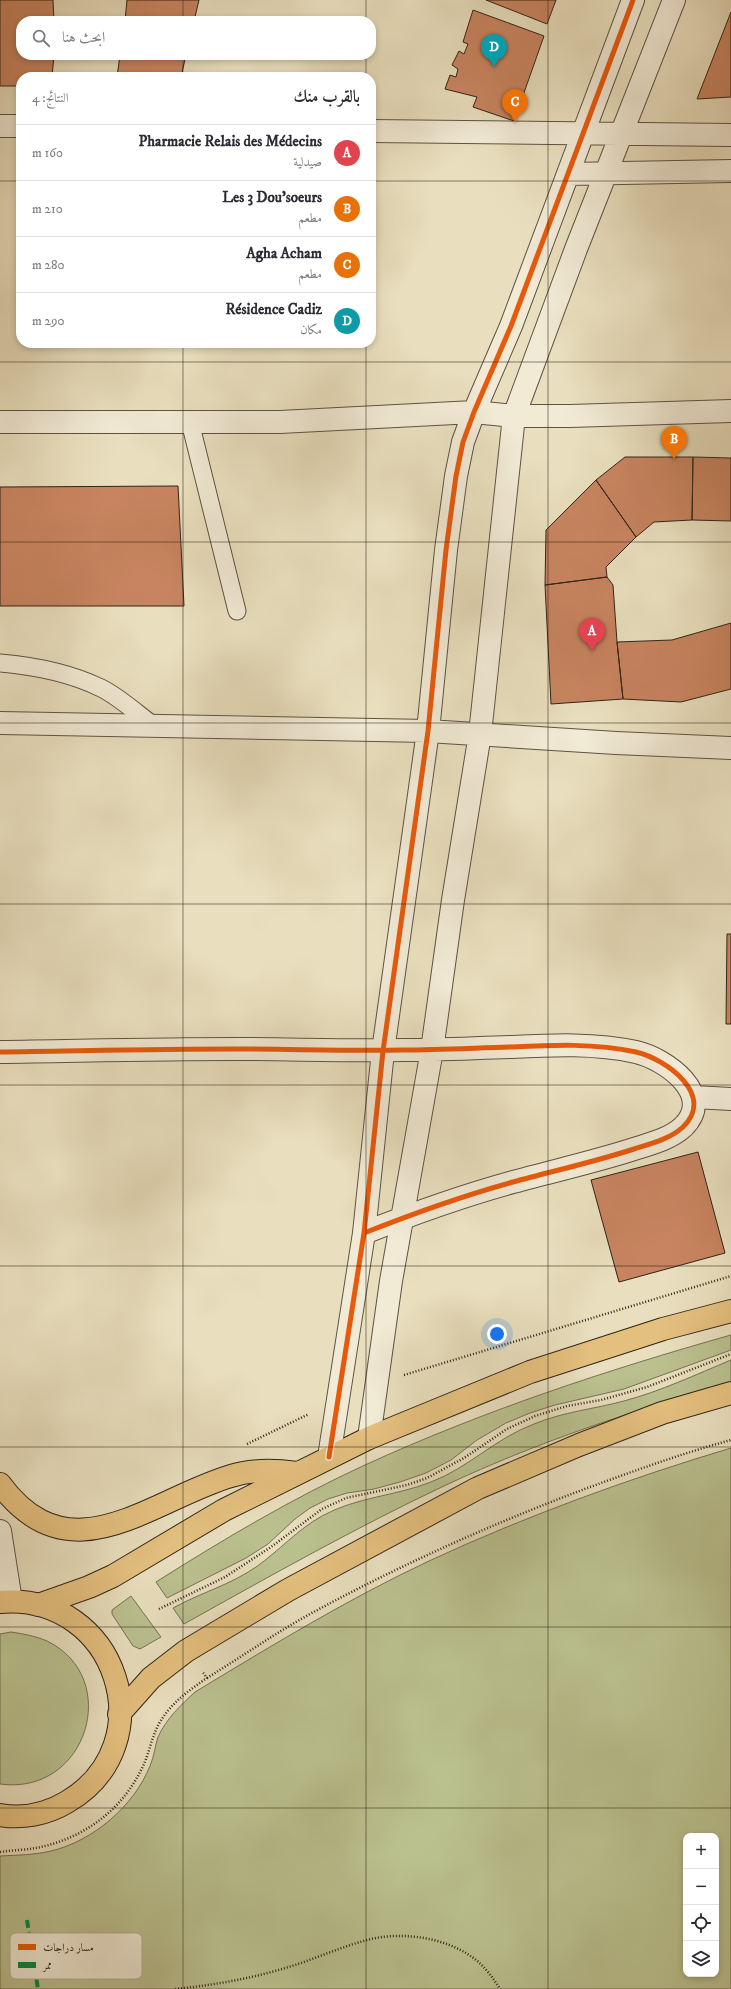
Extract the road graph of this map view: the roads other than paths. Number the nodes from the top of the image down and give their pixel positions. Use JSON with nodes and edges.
{"nodes":[{"id":1,"x":633,"y":0,"type":"edge"},
{"id":2,"x":674,"y":0,"type":"edge"},
{"id":3,"x":0,"y":126,"type":"edge"},
{"id":4,"x":16,"y":126,"type":"edge"},
{"id":5,"x":376,"y":131,"type":"edge"},
{"id":6,"x":621,"y":134,"type":"junction"},
{"id":7,"x":583,"y":135,"type":"junction"},
{"id":8,"x":731,"y":135,"type":"edge"},
{"id":9,"x":731,"y":170,"type":"edge"},
{"id":10,"x":605,"y":173,"type":"junction"},
{"id":11,"x":568,"y":174,"type":"junction"},
{"id":12,"x":731,"y":411,"type":"edge"},
{"id":13,"x":474,"y":412,"type":"junction"},
{"id":14,"x":514,"y":416,"type":"junction"},
{"id":15,"x":0,"y":422,"type":"edge"},
{"id":16,"x":190,"y":422,"type":"junction"},
{"id":17,"x":237,"y":611,"type":"dead end"},
{"id":18,"x":0,"y":664,"type":"edge"},
{"id":19,"x":0,"y":723,"type":"edge"},
{"id":20,"x":154,"y":726,"type":"junction"},
{"id":21,"x":428,"y":731,"type":"junction"},
{"id":22,"x":480,"y":734,"type":"junction"},
{"id":23,"x":731,"y":748,"type":"edge"},
{"id":24,"x":383,"y":1050,"type":"junction"},
{"id":25,"x":432,"y":1050,"type":"junction"},
{"id":26,"x":0,"y":1052,"type":"edge"},
{"id":27,"x":694,"y":1097,"type":"junction"},
{"id":28,"x":731,"y":1098,"type":"edge"},
{"id":29,"x":401,"y":1218,"type":"junction"},
{"id":30,"x":364,"y":1233,"type":"junction"},
{"id":31,"x":731,"y":1311,"type":"edge"},
{"id":32,"x":731,"y":1393,"type":"edge"},
{"id":33,"x":369,"y":1438,"type":"junction"},
{"id":34,"x":329,"y":1457,"type":"junction"},
{"id":35,"x":298,"y":1473,"type":"junction"},
{"id":36,"x":0,"y":1484,"type":"edge"},
{"id":37,"x":0,"y":1531,"type":"edge"},
{"id":38,"x":5,"y":1602,"type":"edge"},
{"id":39,"x":38,"y":1605,"type":"junction"},
{"id":40,"x":119,"y":1714,"type":"junction"},
{"id":41,"x":0,"y":1815,"type":"edge"}],
"edges":[{"from":1,"to":7,"type":"street"},
{"from":2,"to":6,"type":"street"},
{"from":3,"to":4,"type":"street"},
{"from":5,"to":7,"type":"street"},
{"from":6,"to":7,"type":"street"},
{"from":6,"to":8,"type":"street"},
{"from":6,"to":10,"type":"street"},
{"from":7,"to":11,"type":"street"},
{"from":9,"to":10,"type":"street"},
{"from":10,"to":11,"type":"street"},
{"from":10,"to":14,"type":"street"},
{"from":11,"to":13,"type":"street"},
{"from":12,"to":14,"type":"street"},
{"from":13,"to":14,"type":"street"},
{"from":13,"to":16,"type":"street"},
{"from":13,"to":21,"type":"street"},
{"from":14,"to":22,"type":"street"},
{"from":15,"to":16,"type":"street"},
{"from":16,"to":17,"type":"lane"},
{"from":18,"to":20,"type":"lane"},
{"from":19,"to":20,"type":"street"},
{"from":20,"to":21,"type":"street"},
{"from":21,"to":22,"type":"street"},
{"from":21,"to":24,"type":"street"},
{"from":22,"to":23,"type":"street"},
{"from":22,"to":25,"type":"street"},
{"from":24,"to":25,"type":"street"},
{"from":24,"to":26,"type":"street"},
{"from":24,"to":30,"type":"street"},
{"from":25,"to":27,"type":"street"},
{"from":25,"to":29,"type":"street"},
{"from":27,"to":28,"type":"street"},
{"from":27,"to":29,"type":"street"},
{"from":29,"to":30,"type":"street"},
{"from":29,"to":33,"type":"street"},
{"from":30,"to":34,"type":"street"},
{"from":31,"to":33,"type":"main road"},
{"from":32,"to":40,"type":"main road"},
{"from":33,"to":34,"type":"main road"},
{"from":34,"to":35,"type":"main road"},
{"from":35,"to":36,"type":"main road"},
{"from":35,"to":39,"type":"main road"},
{"from":37,"to":38,"type":"street"},
{"from":38,"to":39,"type":"main road"},
{"from":39,"to":40,"type":"main road"},
{"from":40,"to":41,"type":"main road"}]}
